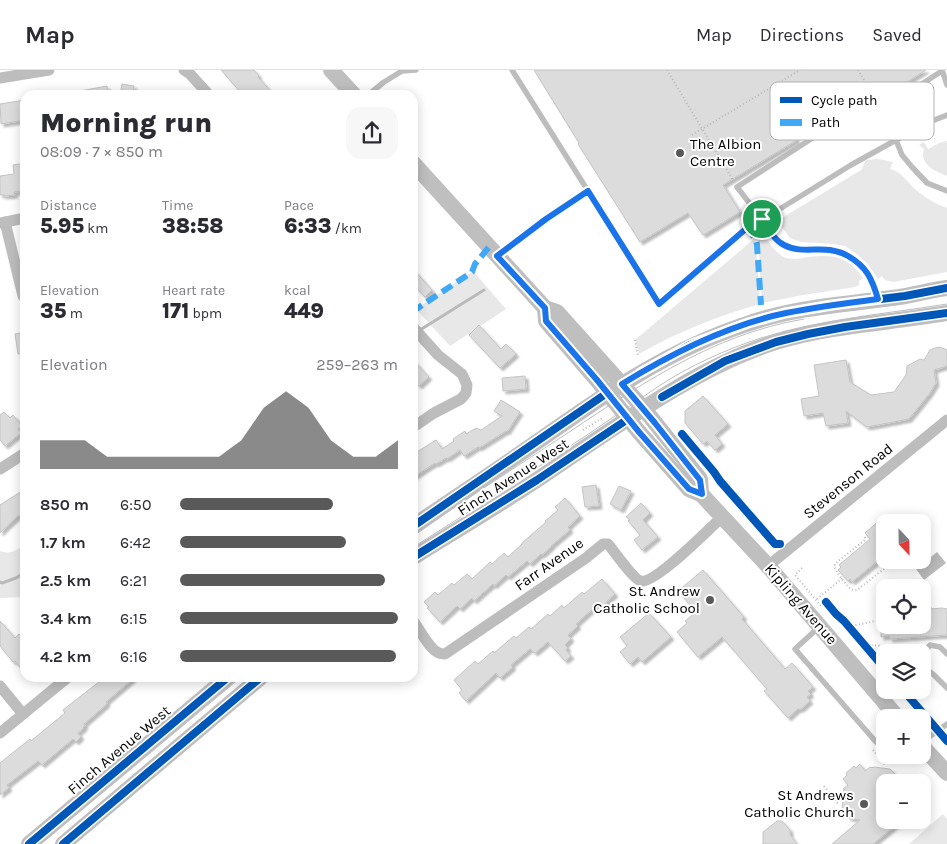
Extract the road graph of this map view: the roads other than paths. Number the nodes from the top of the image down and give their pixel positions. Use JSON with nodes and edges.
{"nodes":[{"id":1,"x":49,"y":70,"type":"edge"},
{"id":2,"x":184,"y":70,"type":"edge"},
{"id":3,"x":331,"y":70,"type":"edge"},
{"id":4,"x":416,"y":70,"type":"edge"},
{"id":5,"x":512,"y":70,"type":"edge"},
{"id":6,"x":942,"y":71,"type":"edge"},
{"id":7,"x":0,"y":78,"type":"edge"},
{"id":8,"x":925,"y":82,"type":"edge"},
{"id":9,"x":947,"y":85,"type":"edge"},
{"id":10,"x":204,"y":90,"type":"edge"},
{"id":11,"x":349,"y":90,"type":"edge"},
{"id":12,"x":374,"y":90,"type":"edge"},
{"id":13,"x":947,"y":116,"type":"edge"},
{"id":14,"x":934,"y":120,"type":"edge"},
{"id":15,"x":809,"y":140,"type":"edge"},
{"id":16,"x":896,"y":140,"type":"joint"},
{"id":17,"x":418,"y":169,"type":"edge"},
{"id":18,"x":588,"y":191,"type":"junction"},
{"id":19,"x":947,"y":191,"type":"edge"},
{"id":20,"x":20,"y":219,"type":"edge"},
{"id":21,"x":762,"y":219,"type":"junction"},
{"id":22,"x":3,"y":222,"type":"edge"},
{"id":23,"x":497,"y":256,"type":"junction"},
{"id":24,"x":20,"y":288,"type":"edge"},
{"id":25,"x":947,"y":288,"type":"edge"},
{"id":26,"x":878,"y":299,"type":"junction"},
{"id":27,"x":947,"y":313,"type":"edge"},
{"id":28,"x":418,"y":333,"type":"edge"},
{"id":29,"x":614,"y":389,"type":"junction"},
{"id":30,"x":644,"y":409,"type":"junction"},
{"id":31,"x":628,"y":419,"type":"junction"},
{"id":32,"x":947,"y":420,"type":"edge"},
{"id":33,"x":418,"y":424,"type":"edge"},
{"id":34,"x":20,"y":456,"type":"edge"},
{"id":35,"x":0,"y":469,"type":"edge"},
{"id":36,"x":702,"y":494,"type":"junction"},
{"id":37,"x":723,"y":516,"type":"junction"},
{"id":38,"x":418,"y":523,"type":"edge"},
{"id":39,"x":418,"y":554,"type":"edge"},
{"id":40,"x":768,"y":566,"type":"junction"},
{"id":41,"x":820,"y":627,"type":"junction"},
{"id":42,"x":418,"y":628,"type":"edge"},
{"id":43,"x":931,"y":645,"type":"edge"},
{"id":44,"x":947,"y":654,"type":"edge"},
{"id":45,"x":931,"y":672,"type":"edge"},
{"id":46,"x":61,"y":682,"type":"edge"},
{"id":47,"x":222,"y":682,"type":"edge"},
{"id":48,"x":255,"y":682,"type":"edge"},
{"id":49,"x":0,"y":686,"type":"edge"},
{"id":50,"x":947,"y":688,"type":"edge"},
{"id":51,"x":890,"y":709,"type":"edge"},
{"id":52,"x":23,"y":714,"type":"junction"},
{"id":53,"x":947,"y":724,"type":"edge"},
{"id":54,"x":0,"y":732,"type":"edge"},
{"id":55,"x":931,"y":736,"type":"edge"},
{"id":56,"x":876,"y":742,"type":"dead end"},
{"id":57,"x":931,"y":756,"type":"edge"},
{"id":58,"x":947,"y":773,"type":"edge"},
{"id":59,"x":29,"y":844,"type":"edge"},
{"id":60,"x":63,"y":844,"type":"edge"}],
"edges":[{"from":1,"to":7,"type":"street"},
{"from":2,"to":10,"type":"street"},
{"from":3,"to":11,"type":"main road"},
{"from":4,"to":12,"type":"lane"},
{"from":5,"to":18,"type":"lane"},
{"from":6,"to":8,"type":"lane"},
{"from":6,"to":9,"type":"lane"},
{"from":13,"to":14,"type":"lane"},
{"from":15,"to":21,"type":"lane"},
{"from":16,"to":19,"type":"lane"},
{"from":16,"to":21,"type":"lane"},
{"from":17,"to":23,"type":"main road","name":"Kipling Avenue"},
{"from":18,"to":21,"type":"lane"},
{"from":18,"to":23,"type":"lane"},
{"from":20,"to":22,"type":"street"},
{"from":21,"to":26,"type":"lane"},
{"from":22,"to":24,"type":"street"},
{"from":23,"to":29,"type":"main road","name":"Kipling Avenue"},
{"from":25,"to":26,"type":"main road","name":"Finch Avenue West"},
{"from":26,"to":29,"type":"main road","name":"Finch Avenue West"},
{"from":27,"to":30,"type":"main road","name":"Finch Avenue West"},
{"from":28,"to":33,"type":"street"},
{"from":29,"to":30,"type":"main road","name":"Kipling Avenue"},
{"from":29,"to":31,"type":"main road","name":"Kipling Avenue"},
{"from":29,"to":38,"type":"main road","name":"Finch Avenue West"},
{"from":30,"to":31,"type":"main road","name":"Finch Avenue West"},
{"from":30,"to":36,"type":"main road","name":"Kipling Avenue"},
{"from":31,"to":36,"type":"main road","name":"Kipling Avenue"},
{"from":31,"to":39,"type":"main road","name":"Finch Avenue West"},
{"from":32,"to":40,"type":"street","name":"Stevenson Road"},
{"from":34,"to":35,"type":"street"},
{"from":36,"to":37,"type":"main road","name":"Kipling Avenue"},
{"from":37,"to":40,"type":"main road","name":"Kipling Avenue"},
{"from":37,"to":42,"type":"street","name":"Farr Avenue"},
{"from":40,"to":41,"type":"main road","name":"Kipling Avenue"},
{"from":41,"to":51,"type":"main road","name":"Kipling Avenue"},
{"from":41,"to":56,"type":"lane"},
{"from":43,"to":44,"type":"lane"},
{"from":45,"to":50,"type":"lane"},
{"from":46,"to":52,"type":"street"},
{"from":47,"to":59,"type":"main road","name":"Finch Avenue West"},
{"from":48,"to":60,"type":"main road"},
{"from":49,"to":52,"type":"street"},
{"from":52,"to":54,"type":"street"},
{"from":53,"to":55,"type":"lane"},
{"from":57,"to":58,"type":"main road"}]}
